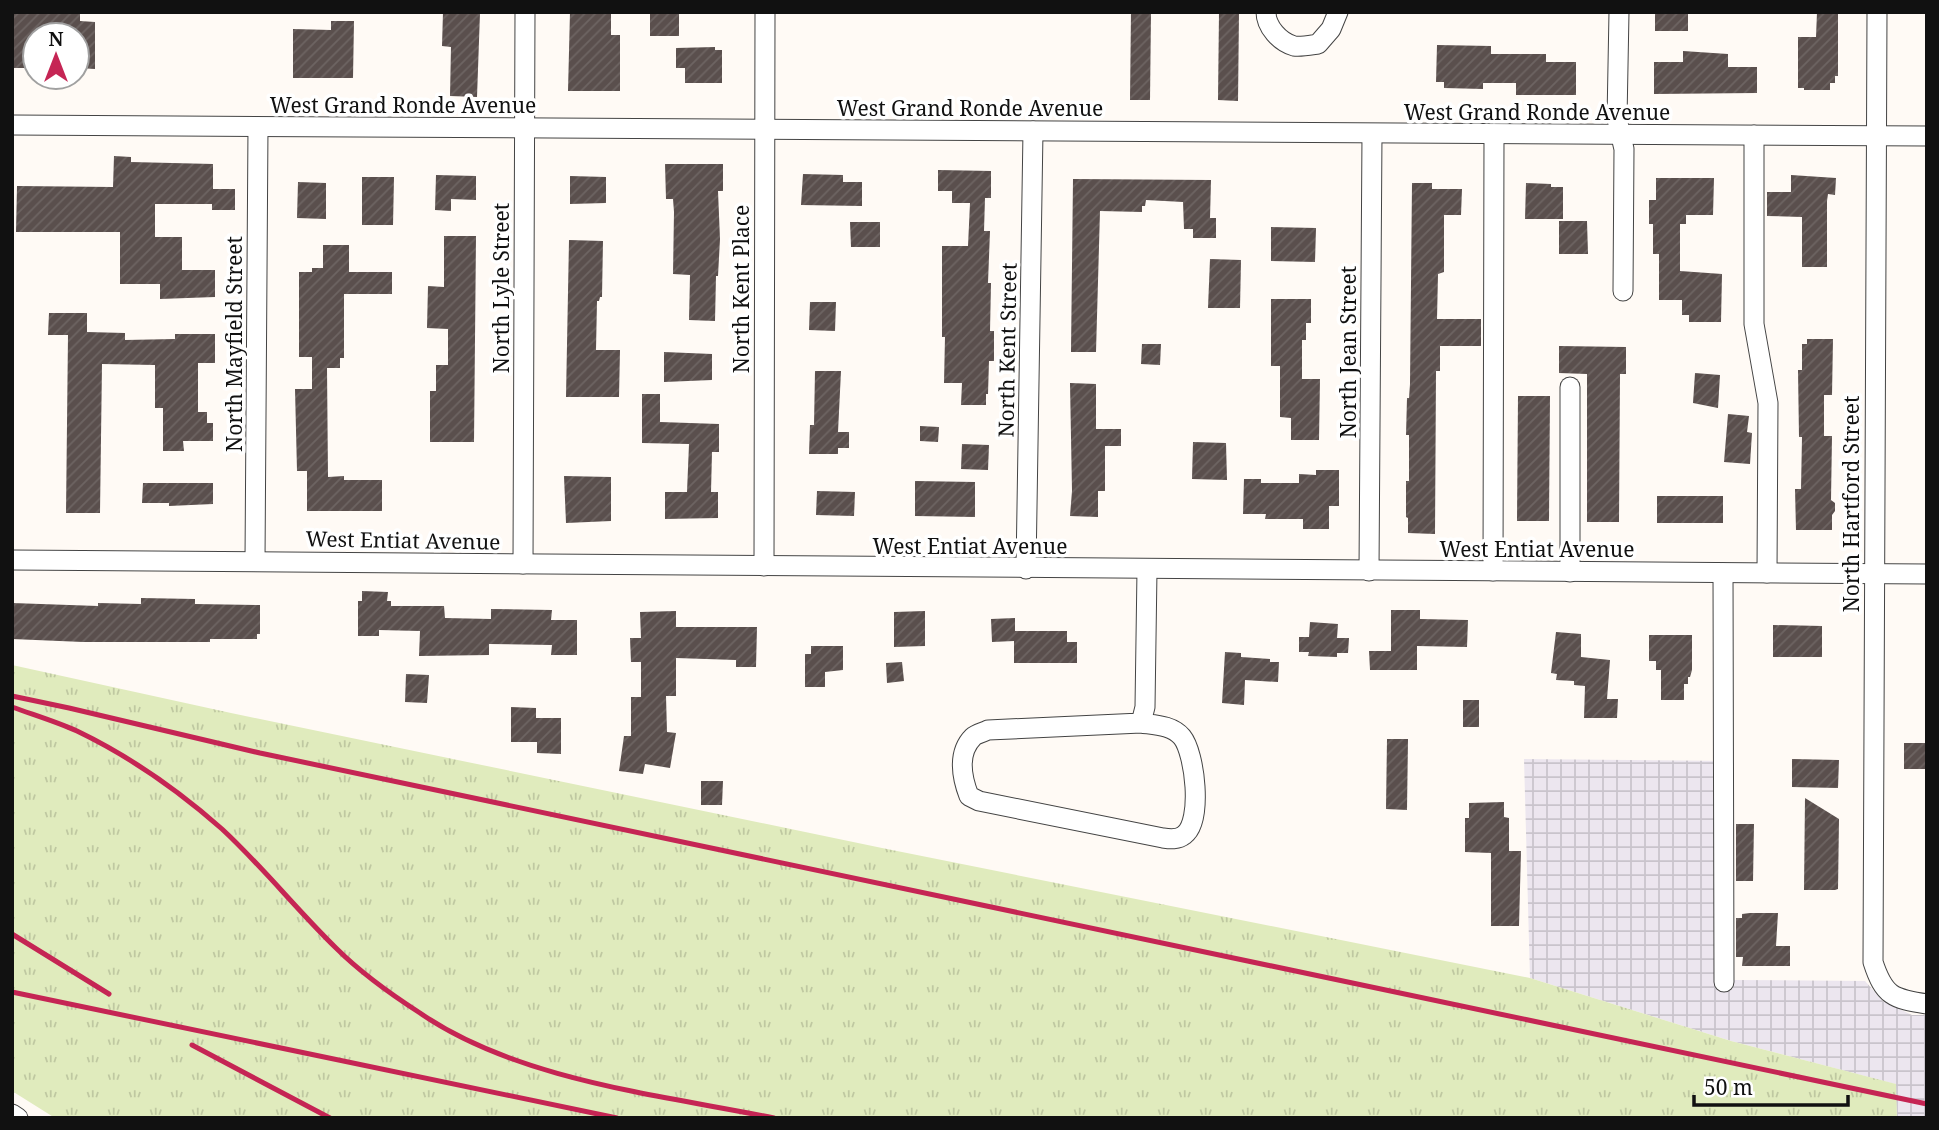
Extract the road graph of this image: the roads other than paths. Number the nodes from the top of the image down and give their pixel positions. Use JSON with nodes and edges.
{"nodes":[{"id":1,"x":525,"y":12,"type":"edge"},
{"id":2,"x":765,"y":12,"type":"edge"},
{"id":3,"x":1266,"y":12,"type":"edge"},
{"id":4,"x":1338,"y":12,"type":"edge"},
{"id":5,"x":1619,"y":12,"type":"edge"},
{"id":6,"x":1877,"y":12,"type":"edge"},
{"id":7,"x":12,"y":125,"type":"edge"},
{"id":8,"x":258,"y":127,"type":"junction"},
{"id":9,"x":524,"y":128,"type":"junction"},
{"id":10,"x":764,"y":130,"type":"junction"},
{"id":11,"x":1033,"y":131,"type":"junction"},
{"id":12,"x":1372,"y":134,"type":"junction"},
{"id":13,"x":1494,"y":134,"type":"junction"},
{"id":14,"x":1621,"y":135,"type":"junction"},
{"id":15,"x":1754,"y":135,"type":"junction"},
{"id":16,"x":1876,"y":136,"type":"junction"},
{"id":17,"x":1927,"y":136,"type":"edge"},
{"id":18,"x":1623,"y":291,"type":"dead end"},
{"id":19,"x":1570,"y":387,"type":"dead end"},
{"id":20,"x":12,"y":560,"type":"edge"},
{"id":21,"x":255,"y":561,"type":"junction"},
{"id":22,"x":523,"y":564,"type":"junction"},
{"id":23,"x":764,"y":566,"type":"junction"},
{"id":24,"x":1026,"y":569,"type":"junction"},
{"id":25,"x":1147,"y":570,"type":"junction"},
{"id":26,"x":1369,"y":570,"type":"junction"},
{"id":27,"x":1493,"y":571,"type":"junction"},
{"id":28,"x":1570,"y":572,"type":"junction"},
{"id":29,"x":1723,"y":573,"type":"junction"},
{"id":30,"x":1767,"y":573,"type":"junction"},
{"id":31,"x":1873,"y":574,"type":"junction"},
{"id":32,"x":1927,"y":574,"type":"edge"},
{"id":33,"x":1141,"y":723,"type":"junction"},
{"id":34,"x":1724,"y":982,"type":"dead end"},
{"id":35,"x":1927,"y":1004,"type":"edge"},
{"id":36,"x":12,"y":1114,"type":"edge"},
{"id":37,"x":18,"y":1118,"type":"edge"}],
"edges":[{"from":1,"to":9,"type":"street","name":"North Lyle Street"},
{"from":2,"to":10,"type":"street","name":"North Kent Place"},
{"from":3,"to":4,"type":"street"},
{"from":5,"to":14,"type":"street"},
{"from":6,"to":16,"type":"street","name":"North Hartford Street"},
{"from":7,"to":8,"type":"street","name":"West Grand Ronde Avenue"},
{"from":8,"to":9,"type":"street","name":"West Grand Ronde Avenue"},
{"from":8,"to":21,"type":"street","name":"North Mayfield Street"},
{"from":9,"to":10,"type":"street","name":"West Grand Ronde Avenue"},
{"from":9,"to":22,"type":"street","name":"North Lyle Street"},
{"from":10,"to":11,"type":"street","name":"West Grand Ronde Avenue"},
{"from":10,"to":23,"type":"street","name":"North Kent Place"},
{"from":11,"to":12,"type":"street","name":"West Grand Ronde Avenue"},
{"from":11,"to":24,"type":"street","name":"North Kent Street"},
{"from":12,"to":13,"type":"street","name":"West Grand Ronde Avenue"},
{"from":12,"to":26,"type":"street","name":"North Jean Street"},
{"from":13,"to":14,"type":"street","name":"West Grand Ronde Avenue"},
{"from":13,"to":27,"type":"street"},
{"from":14,"to":15,"type":"street","name":"West Grand Ronde Avenue"},
{"from":14,"to":18,"type":"street"},
{"from":15,"to":16,"type":"street","name":"West Grand Ronde Avenue"},
{"from":15,"to":30,"type":"street"},
{"from":16,"to":17,"type":"street","name":"West Grand Ronde Avenue"},
{"from":16,"to":31,"type":"street","name":"North Hartford Street"},
{"from":19,"to":28,"type":"street"},
{"from":20,"to":21,"type":"street","name":"West Entiat Avenue"},
{"from":21,"to":22,"type":"street","name":"West Entiat Avenue"},
{"from":22,"to":23,"type":"street","name":"West Entiat Avenue"},
{"from":23,"to":24,"type":"street","name":"West Entiat Avenue"},
{"from":24,"to":25,"type":"street","name":"West Entiat Avenue"},
{"from":25,"to":26,"type":"street","name":"West Entiat Avenue"},
{"from":25,"to":33,"type":"street"},
{"from":26,"to":27,"type":"street","name":"West Entiat Avenue"},
{"from":27,"to":28,"type":"street","name":"West Entiat Avenue"},
{"from":28,"to":29,"type":"street","name":"West Entiat Avenue"},
{"from":29,"to":30,"type":"street","name":"West Entiat Avenue"},
{"from":29,"to":34,"type":"street"},
{"from":30,"to":31,"type":"street","name":"West Entiat Avenue"},
{"from":31,"to":32,"type":"street","name":"West Entiat Avenue"},
{"from":31,"to":35,"type":"street","name":"North Hartford Street"},
{"from":33,"to":33,"type":"street"},
{"from":36,"to":37,"type":"street"}]}
